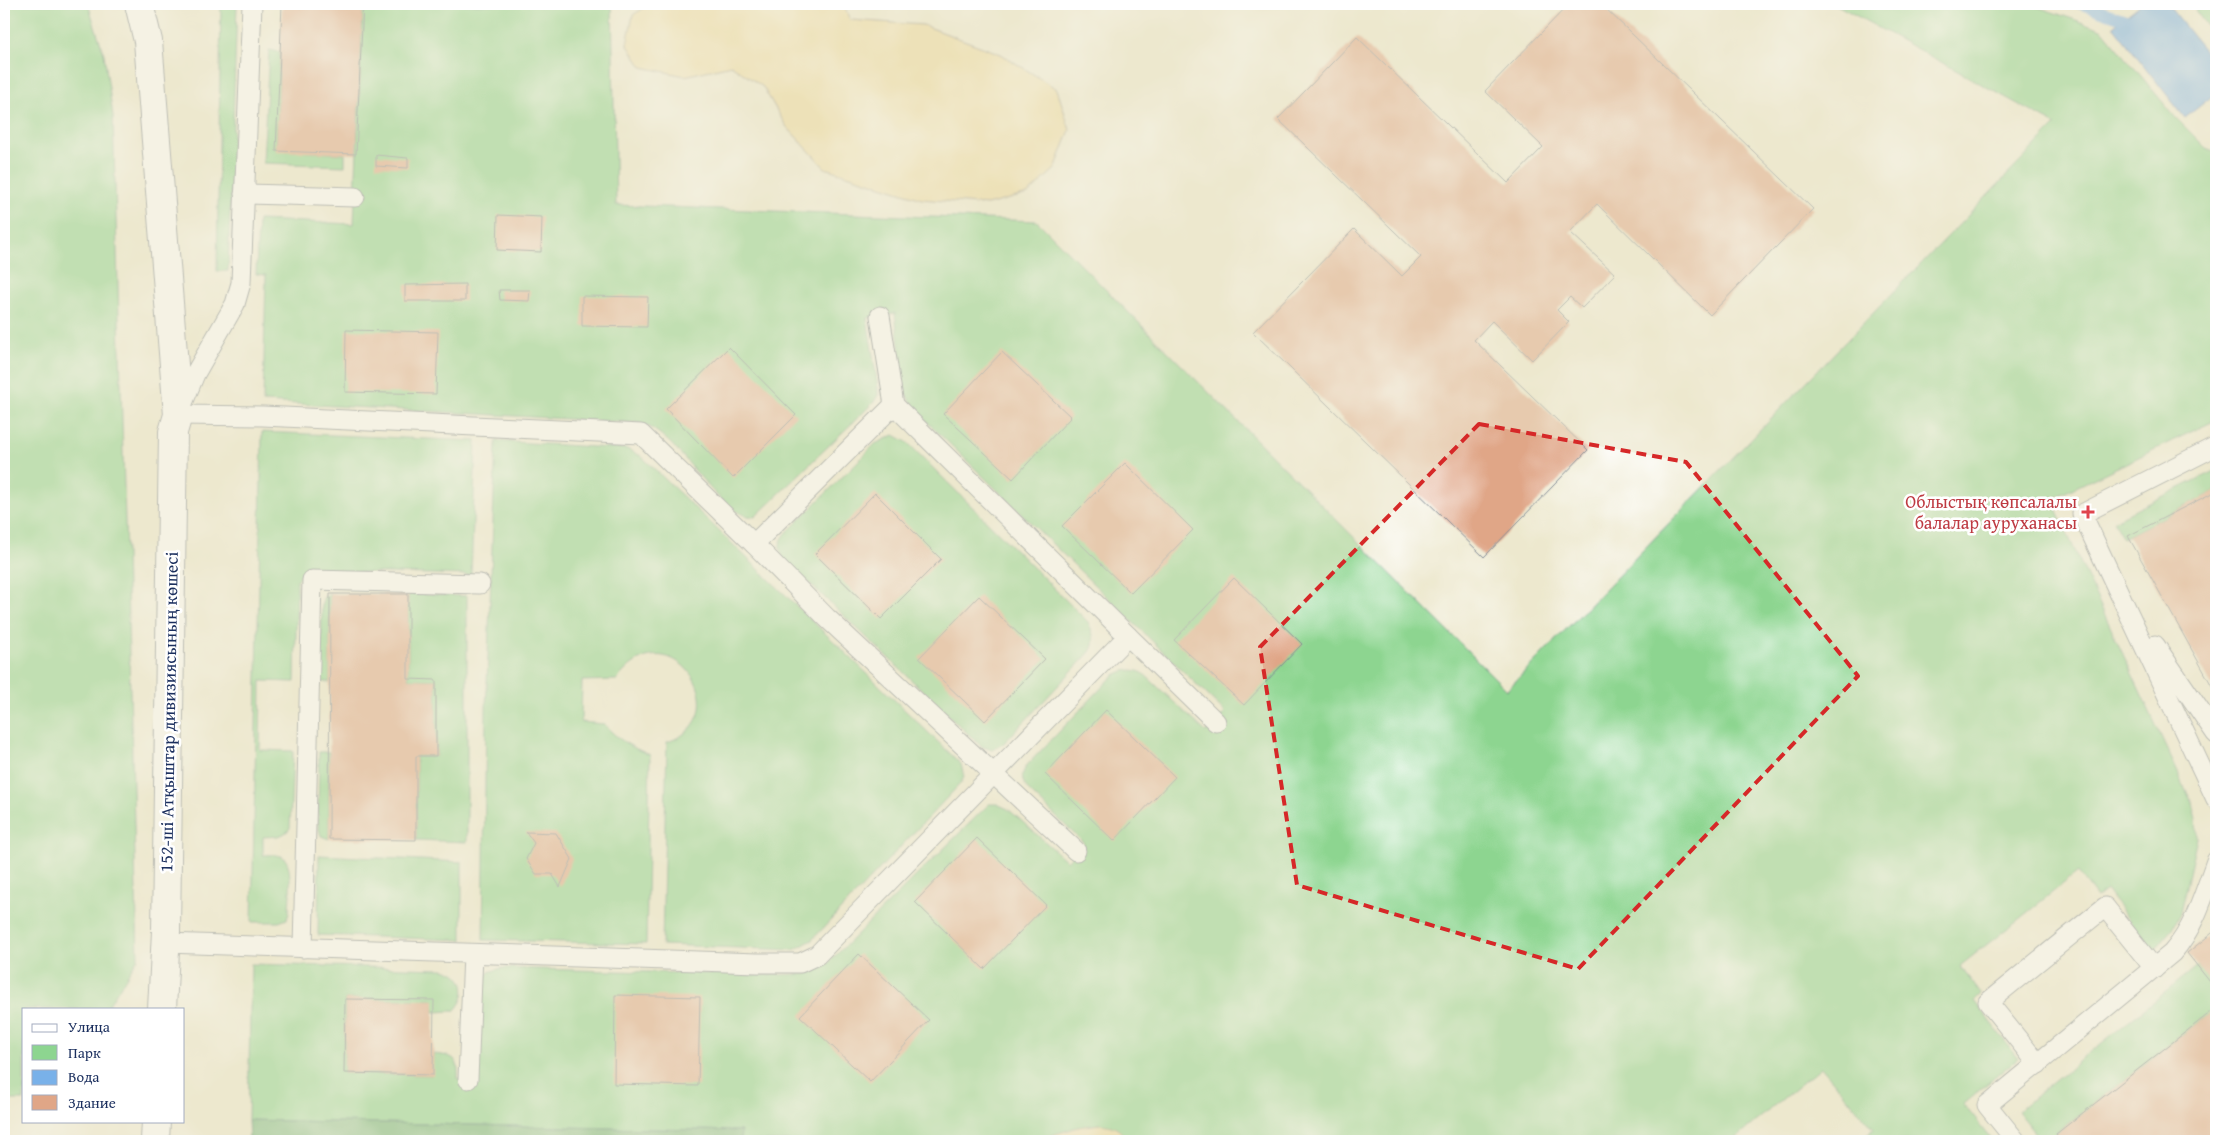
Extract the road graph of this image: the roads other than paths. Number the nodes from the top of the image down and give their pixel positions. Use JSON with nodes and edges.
{"nodes":[{"id":1,"x":139,"y":4,"type":"edge"},
{"id":2,"x":252,"y":4,"type":"edge"},
{"id":3,"x":244,"y":194,"type":"junction"},
{"id":4,"x":355,"y":197,"type":"dead end"},
{"id":5,"x":880,"y":316,"type":"dead end"},
{"id":6,"x":894,"y":405,"type":"junction"},
{"id":7,"x":178,"y":415,"type":"junction"},
{"id":8,"x":2216,"y":446,"type":"edge"},
{"id":9,"x":754,"y":544,"type":"junction"},
{"id":10,"x":480,"y":584,"type":"dead end"},
{"id":11,"x":2121,"y":595,"type":"junction"},
{"id":12,"x":1128,"y":636,"type":"junction"},
{"id":13,"x":1216,"y":722,"type":"dead end"},
{"id":14,"x":2216,"y":734,"type":"edge"},
{"id":15,"x":2194,"y":749,"type":"junction"},
{"id":16,"x":993,"y":775,"type":"junction"},
{"id":17,"x":2216,"y":778,"type":"edge"},
{"id":18,"x":2216,"y":799,"type":"edge"},
{"id":19,"x":1076,"y":851,"type":"dead end"},
{"id":20,"x":2216,"y":861,"type":"edge"},
{"id":21,"x":2216,"y":882,"type":"edge"},
{"id":22,"x":2195,"y":919,"type":"junction"},
{"id":23,"x":166,"y":944,"type":"junction"},
{"id":24,"x":303,"y":948,"type":"junction"},
{"id":25,"x":473,"y":954,"type":"junction"},
{"id":26,"x":2154,"y":968,"type":"junction"},
{"id":27,"x":162,"y":1008,"type":"edge"},
{"id":28,"x":2038,"y":1064,"type":"junction"},
{"id":29,"x":468,"y":1079,"type":"dead end"},
{"id":30,"x":156,"y":1122,"type":"edge"},
{"id":31,"x":155,"y":1141,"type":"edge"},
{"id":32,"x":2016,"y":1141,"type":"edge"}],
"edges":[{"from":1,"to":7,"type":"street","name":"152-ші Атқыштар дивизиясының көшесі"},
{"from":2,"to":3,"type":"lane"},
{"from":3,"to":4,"type":"lane"},
{"from":3,"to":7,"type":"lane"},
{"from":5,"to":6,"type":"lane"},
{"from":6,"to":9,"type":"lane"},
{"from":6,"to":12,"type":"lane"},
{"from":7,"to":9,"type":"lane"},
{"from":7,"to":23,"type":"street","name":"152-ші Атқыштар дивизиясының көшесі"},
{"from":8,"to":11,"type":"lane"},
{"from":9,"to":16,"type":"lane"},
{"from":10,"to":24,"type":"lane"},
{"from":11,"to":14,"type":"lane"},
{"from":11,"to":15,"type":"lane"},
{"from":12,"to":13,"type":"lane"},
{"from":12,"to":16,"type":"lane"},
{"from":15,"to":17,"type":"lane"},
{"from":15,"to":18,"type":"lane"},
{"from":16,"to":19,"type":"lane"},
{"from":16,"to":25,"type":"lane"},
{"from":20,"to":22,"type":"lane"},
{"from":21,"to":22,"type":"lane"},
{"from":22,"to":26,"type":"lane"},
{"from":23,"to":24,"type":"lane"},
{"from":23,"to":27,"type":"street","name":"152-ші Атқыштар дивизиясының көшесі"},
{"from":24,"to":25,"type":"lane"},
{"from":25,"to":29,"type":"lane"},
{"from":26,"to":28,"type":"lane"},
{"from":26,"to":28,"type":"lane"},
{"from":28,"to":32,"type":"lane"},
{"from":30,"to":31,"type":"street"}]}
